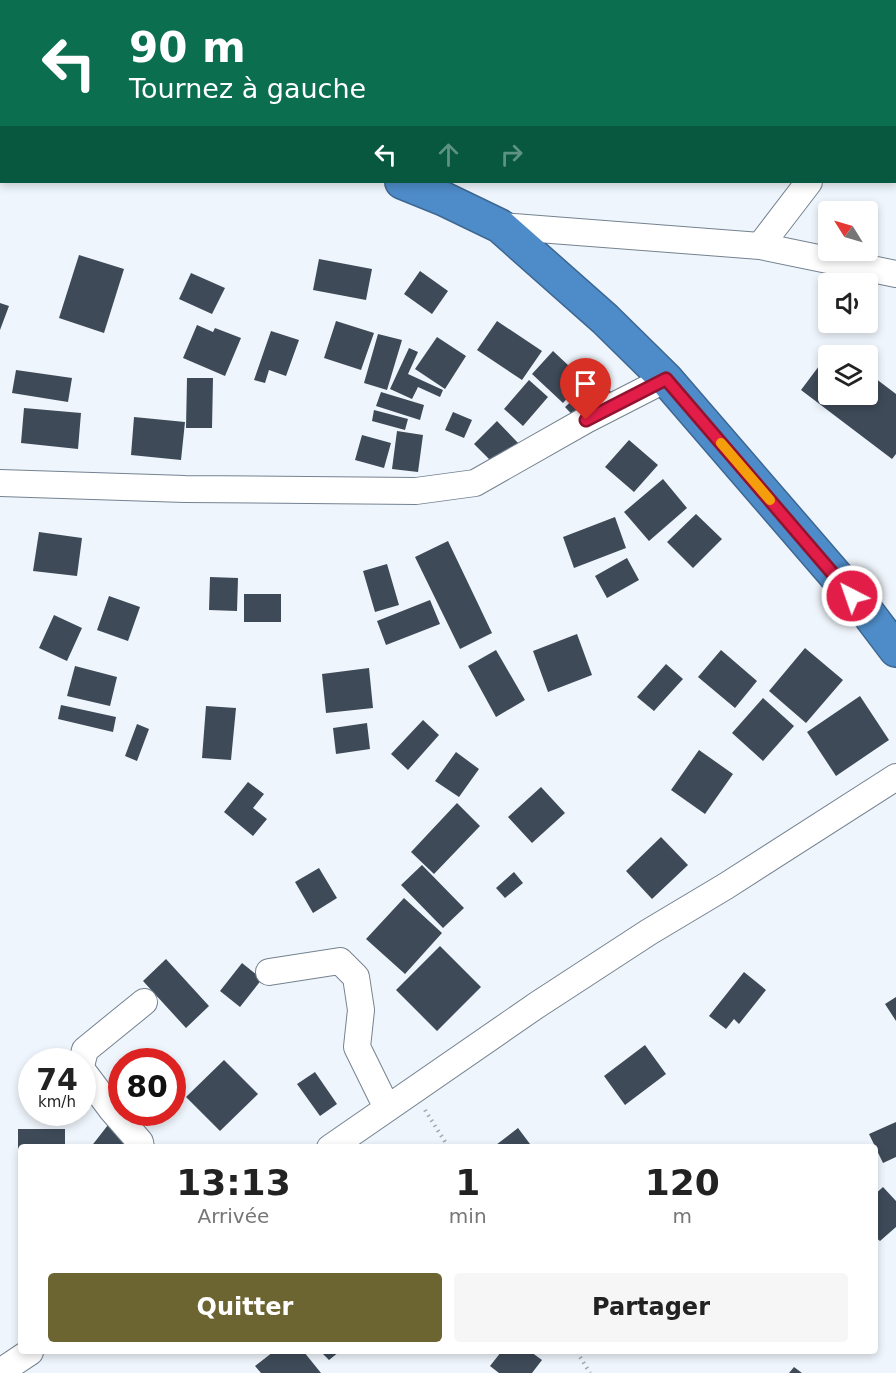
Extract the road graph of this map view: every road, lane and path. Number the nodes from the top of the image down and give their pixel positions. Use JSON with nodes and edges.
{"nodes":[{"id":1,"x":404,"y":183,"type":"edge"},
{"id":2,"x":808,"y":183,"type":"edge"},
{"id":3,"x":500,"y":226,"type":"junction"},
{"id":4,"x":760,"y":246,"type":"junction"},
{"id":5,"x":896,"y":274,"type":"edge"},
{"id":6,"x":666,"y":379,"type":"junction"},
{"id":7,"x":0,"y":483,"type":"edge"},
{"id":8,"x":896,"y":650,"type":"edge"},
{"id":9,"x":896,"y":777,"type":"edge"},
{"id":10,"x":268,"y":972,"type":"dead end"},
{"id":11,"x":144,"y":1002,"type":"dead end"},
{"id":12,"x":87,"y":1048,"type":"edge"},
{"id":13,"x":96,"y":1089,"type":"edge"},
{"id":14,"x":413,"y":1090,"type":"junction"},
{"id":15,"x":387,"y":1108,"type":"junction"},
{"id":16,"x":140,"y":1144,"type":"edge"},
{"id":17,"x":336,"y":1144,"type":"edge"},
{"id":18,"x":447,"y":1144,"type":"edge"},
{"id":19,"x":27,"y":1354,"type":"edge"},
{"id":20,"x":578,"y":1354,"type":"edge"},
{"id":21,"x":0,"y":1372,"type":"edge"},
{"id":22,"x":590,"y":1373,"type":"edge"}],
"edges":[{"from":1,"to":3,"type":"highway"},
{"from":2,"to":4,"type":"street"},
{"from":3,"to":4,"type":"street"},
{"from":3,"to":6,"type":"highway"},
{"from":4,"to":5,"type":"street"},
{"from":6,"to":7,"type":"street"},
{"from":6,"to":8,"type":"highway"},
{"from":9,"to":14,"type":"street"},
{"from":10,"to":15,"type":"street"},
{"from":11,"to":12,"type":"street"},
{"from":13,"to":16,"type":"street"},
{"from":14,"to":15,"type":"street"},
{"from":14,"to":18,"type":"path"},
{"from":15,"to":17,"type":"street"},
{"from":19,"to":21,"type":"street"},
{"from":20,"to":22,"type":"path"}]}
